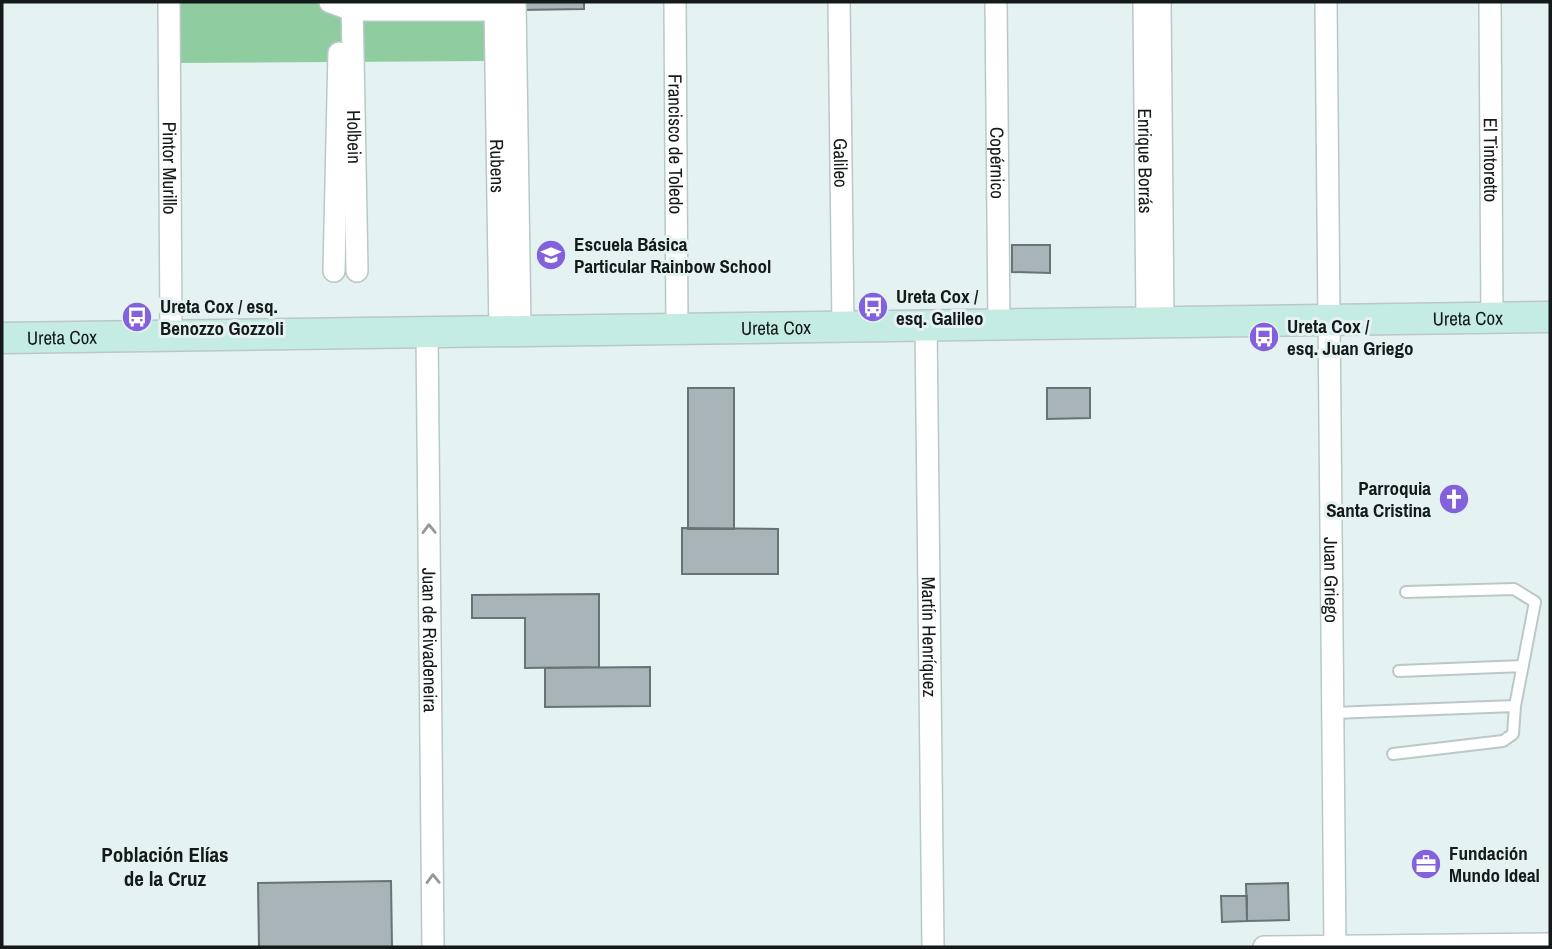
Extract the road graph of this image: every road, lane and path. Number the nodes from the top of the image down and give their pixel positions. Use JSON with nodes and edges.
{"nodes":[{"id":1,"x":169,"y":2,"type":"edge"},
{"id":2,"x":515,"y":2,"type":"edge"},
{"id":3,"x":674,"y":2,"type":"edge"},
{"id":4,"x":839,"y":2,"type":"edge"},
{"id":5,"x":996,"y":2,"type":"edge"},
{"id":6,"x":1144,"y":2,"type":"edge"},
{"id":7,"x":1160,"y":2,"type":"edge"},
{"id":8,"x":1326,"y":2,"type":"edge"},
{"id":9,"x":1475,"y":2,"type":"edge"},
{"id":10,"x":1490,"y":2,"type":"edge"},
{"id":11,"x":343,"y":5,"type":"edge"},
{"id":12,"x":495,"y":6,"type":"edge"},
{"id":13,"x":334,"y":271,"type":"dead end"},
{"id":14,"x":357,"y":271,"type":"dead end"},
{"id":15,"x":1550,"y":317,"type":"edge"},
{"id":16,"x":1485,"y":318,"type":"junction"},
{"id":17,"x":1328,"y":319,"type":"junction"},
{"id":18,"x":1155,"y":321,"type":"junction"},
{"id":19,"x":999,"y":324,"type":"junction"},
{"id":20,"x":926,"y":325,"type":"junction"},
{"id":21,"x":843,"y":326,"type":"junction"},
{"id":22,"x":677,"y":328,"type":"junction"},
{"id":23,"x":510,"y":331,"type":"junction"},
{"id":24,"x":427,"y":332,"type":"junction"},
{"id":25,"x":171,"y":335,"type":"junction"},
{"id":26,"x":2,"y":338,"type":"edge"},
{"id":27,"x":1406,"y":592,"type":"dead end"},
{"id":28,"x":1523,"y":666,"type":"junction"},
{"id":29,"x":1399,"y":671,"type":"dead end"},
{"id":30,"x":1515,"y":706,"type":"junction"},
{"id":31,"x":1333,"y":713,"type":"junction"},
{"id":32,"x":1393,"y":754,"type":"dead end"},
{"id":33,"x":1550,"y":944,"type":"edge"},
{"id":34,"x":433,"y":947,"type":"edge"},
{"id":35,"x":933,"y":947,"type":"edge"},
{"id":36,"x":1264,"y":947,"type":"edge"},
{"id":37,"x":1335,"y":947,"type":"edge"}],
"edges":[{"from":1,"to":25,"type":"street","name":"Pintor Murillo"},
{"from":2,"to":23,"type":"street","name":"Rubens"},
{"from":3,"to":22,"type":"street","name":"Francisco de Toledo"},
{"from":4,"to":21,"type":"street","name":"Galileo"},
{"from":5,"to":19,"type":"street","name":"Copérnico"},
{"from":6,"to":18,"type":"street","name":"Enrique Borrás"},
{"from":7,"to":18,"type":"street","name":"Enrique Borrás"},
{"from":8,"to":17,"type":"street","name":"Juan Griego"},
{"from":9,"to":16,"type":"street","name":"El Tintoretto"},
{"from":10,"to":16,"type":"street","name":"El Tintoretto"},
{"from":11,"to":12,"type":"street"},
{"from":11,"to":13,"type":"street","name":"Holbein"},
{"from":11,"to":14,"type":"street","name":"Holbein"},
{"from":12,"to":23,"type":"street","name":"Rubens"},
{"from":15,"to":16,"type":"street","name":"Ureta Cox"},
{"from":16,"to":17,"type":"street","name":"Ureta Cox"},
{"from":17,"to":18,"type":"street","name":"Ureta Cox"},
{"from":17,"to":31,"type":"street","name":"Juan Griego"},
{"from":18,"to":19,"type":"street","name":"Ureta Cox"},
{"from":19,"to":20,"type":"street","name":"Ureta Cox"},
{"from":20,"to":21,"type":"street","name":"Ureta Cox"},
{"from":20,"to":35,"type":"street","name":"Martín Henríquez"},
{"from":21,"to":22,"type":"street","name":"Ureta Cox"},
{"from":22,"to":23,"type":"street","name":"Ureta Cox"},
{"from":23,"to":24,"type":"street","name":"Ureta Cox"},
{"from":24,"to":25,"type":"street","name":"Ureta Cox"},
{"from":34,"to":24,"type":"street","name":"Juan de Rivadeneira","one_way":true},
{"from":25,"to":26,"type":"street","name":"Ureta Cox"},
{"from":27,"to":28,"type":"lane"},
{"from":28,"to":29,"type":"lane"},
{"from":28,"to":30,"type":"lane"},
{"from":30,"to":31,"type":"lane"},
{"from":30,"to":32,"type":"lane"},
{"from":31,"to":37,"type":"street","name":"Juan Griego"},
{"from":33,"to":37,"type":"street"},
{"from":36,"to":37,"type":"street"}]}
